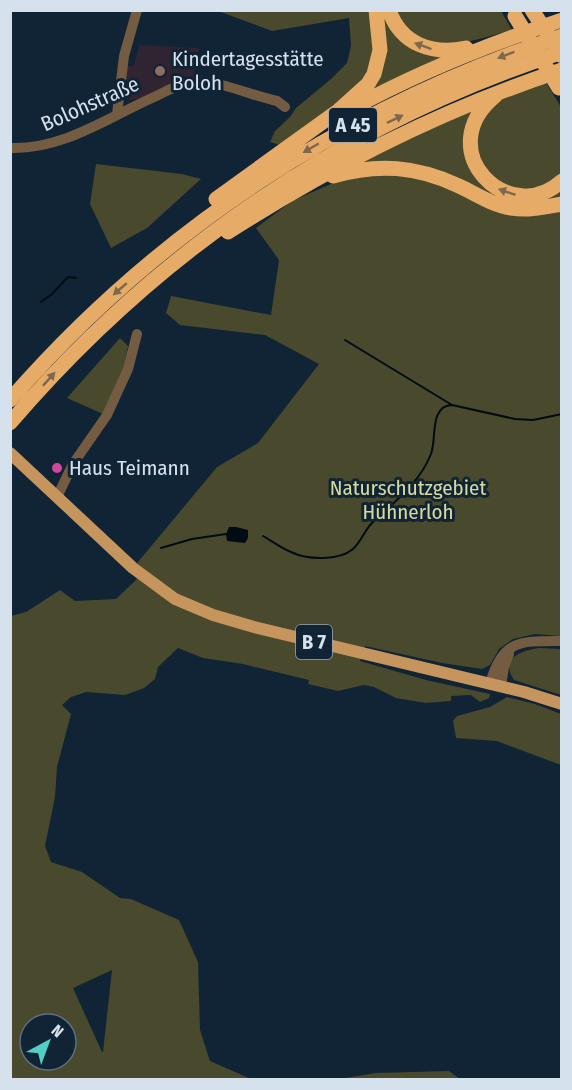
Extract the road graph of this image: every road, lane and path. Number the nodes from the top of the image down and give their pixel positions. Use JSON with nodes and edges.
{"nodes":[{"id":1,"x":136,"y":10,"type":"edge"},
{"id":2,"x":376,"y":10,"type":"edge"},
{"id":3,"x":389,"y":10,"type":"edge"},
{"id":4,"x":541,"y":10,"type":"edge"},
{"id":5,"x":520,"y":12,"type":"edge"},
{"id":6,"x":561,"y":20,"type":"edge"},
{"id":7,"x":561,"y":36,"type":"edge"},
{"id":8,"x":501,"y":40,"type":"junction"},
{"id":9,"x":561,"y":42,"type":"edge"},
{"id":10,"x":561,"y":54,"type":"edge"},
{"id":11,"x":561,"y":70,"type":"edge"},
{"id":12,"x":561,"y":85,"type":"edge"},
{"id":13,"x":502,"y":90,"type":"junction"},
{"id":14,"x":285,"y":107,"type":"dead end"},
{"id":15,"x":117,"y":114,"type":"junction"},
{"id":16,"x":309,"y":132,"type":"junction"},
{"id":17,"x":10,"y":148,"type":"edge"},
{"id":18,"x":561,"y":181,"type":"edge"},
{"id":19,"x":307,"y":184,"type":"junction"},
{"id":20,"x":561,"y":204,"type":"edge"},
{"id":21,"x":164,"y":251,"type":"junction"},
{"id":22,"x":171,"y":265,"type":"junction"},
{"id":23,"x":137,"y":334,"type":"dead end"},
{"id":24,"x":10,"y":400,"type":"edge"},
{"id":25,"x":10,"y":423,"type":"edge"},
{"id":26,"x":10,"y":453,"type":"edge"},
{"id":27,"x":57,"y":497,"type":"junction"},
{"id":28,"x":561,"y":641,"type":"edge"},
{"id":29,"x":496,"y":685,"type":"junction"},
{"id":30,"x":561,"y":704,"type":"edge"}],
"edges":[{"from":1,"to":15,"type":"street"},
{"from":2,"to":16,"type":"highway"},
{"from":8,"to":3,"type":"highway","one_way":true},
{"from":4,"to":9,"type":"highway"},
{"from":5,"to":10,"type":"highway","bridge":true},
{"from":5,"to":12,"type":"highway"},
{"from":6,"to":8,"type":"highway"},
{"from":7,"to":21,"type":"highway","number":"A 45","one_way":true},
{"from":8,"to":16,"type":"highway"},
{"from":22,"to":10,"type":"highway","number":"A 45","one_way":true},
{"from":11,"to":13,"type":"highway"},
{"from":18,"to":13,"type":"highway","one_way":true},
{"from":13,"to":19,"type":"highway"},
{"from":14,"to":15,"type":"street","name":"Bolohstraße"},
{"from":15,"to":17,"type":"street","name":"Bolohstraße"},
{"from":16,"to":21,"type":"highway"},
{"from":19,"to":20,"type":"highway"},
{"from":19,"to":22,"type":"highway"},
{"from":21,"to":24,"type":"highway","number":"A 45","one_way":true},
{"from":25,"to":22,"type":"highway","number":"A 45","one_way":true},
{"from":23,"to":27,"type":"street"},
{"from":26,"to":27,"type":"main road","number":"B 7"},
{"from":27,"to":29,"type":"main road","number":"B 7"},
{"from":28,"to":29,"type":"street"},
{"from":29,"to":30,"type":"main road","number":"B 7"}]}
